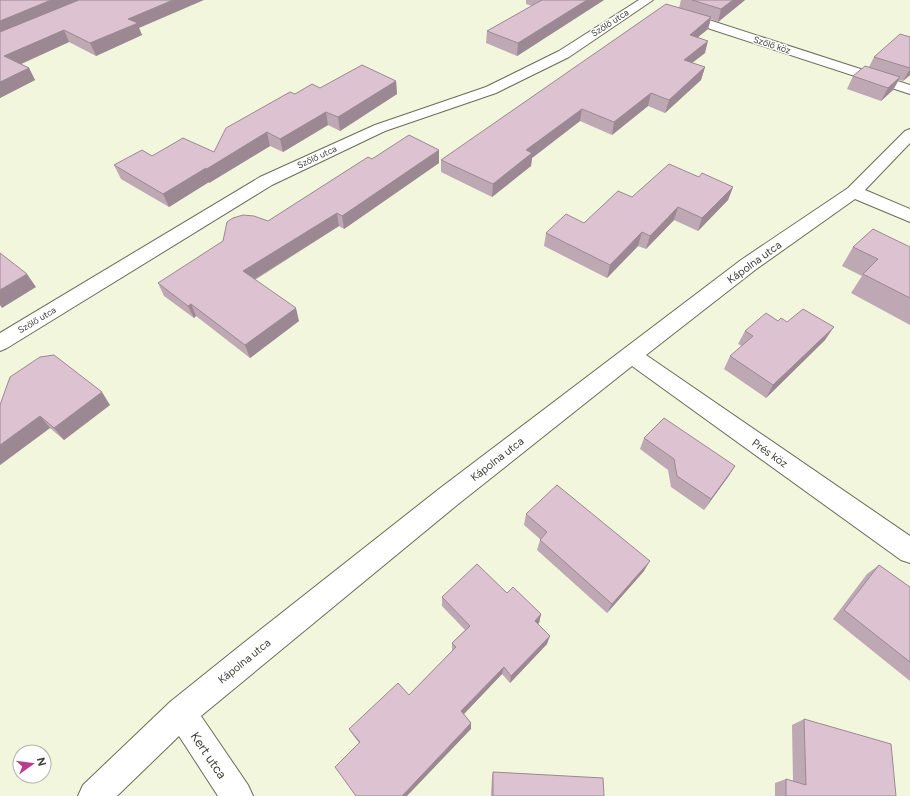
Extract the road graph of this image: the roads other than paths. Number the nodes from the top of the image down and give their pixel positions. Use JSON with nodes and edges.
{"nodes":[{"id":1,"x":645,"y":3,"type":"edge"},
{"id":2,"x":672,"y":12,"type":"edge"},
{"id":3,"x":910,"y":90,"type":"edge"},
{"id":4,"x":910,"y":134,"type":"edge"},
{"id":5,"x":854,"y":192,"type":"junction"},
{"id":6,"x":910,"y":216,"type":"edge"},
{"id":7,"x":0,"y":343,"type":"edge"},
{"id":8,"x":631,"y":355,"type":"junction"},
{"id":9,"x":910,"y":552,"type":"edge"},
{"id":10,"x":181,"y":713,"type":"junction"},
{"id":11,"x":94,"y":796,"type":"edge"},
{"id":12,"x":237,"y":796,"type":"edge"}],
"edges":[{"from":1,"to":7,"type":"street","name":"Szőlő utca"},
{"from":2,"to":3,"type":"street","name":"Szőlő köz"},
{"from":4,"to":5,"type":"street","name":"Kápolna utca"},
{"from":5,"to":6,"type":"street"},
{"from":5,"to":8,"type":"street","name":"Kápolna utca"},
{"from":8,"to":9,"type":"street","name":"Prés köz"},
{"from":8,"to":10,"type":"street","name":"Kápolna utca"},
{"from":10,"to":11,"type":"street","name":"Kápolna utca"},
{"from":10,"to":12,"type":"street","name":"Kert utca"}]}
